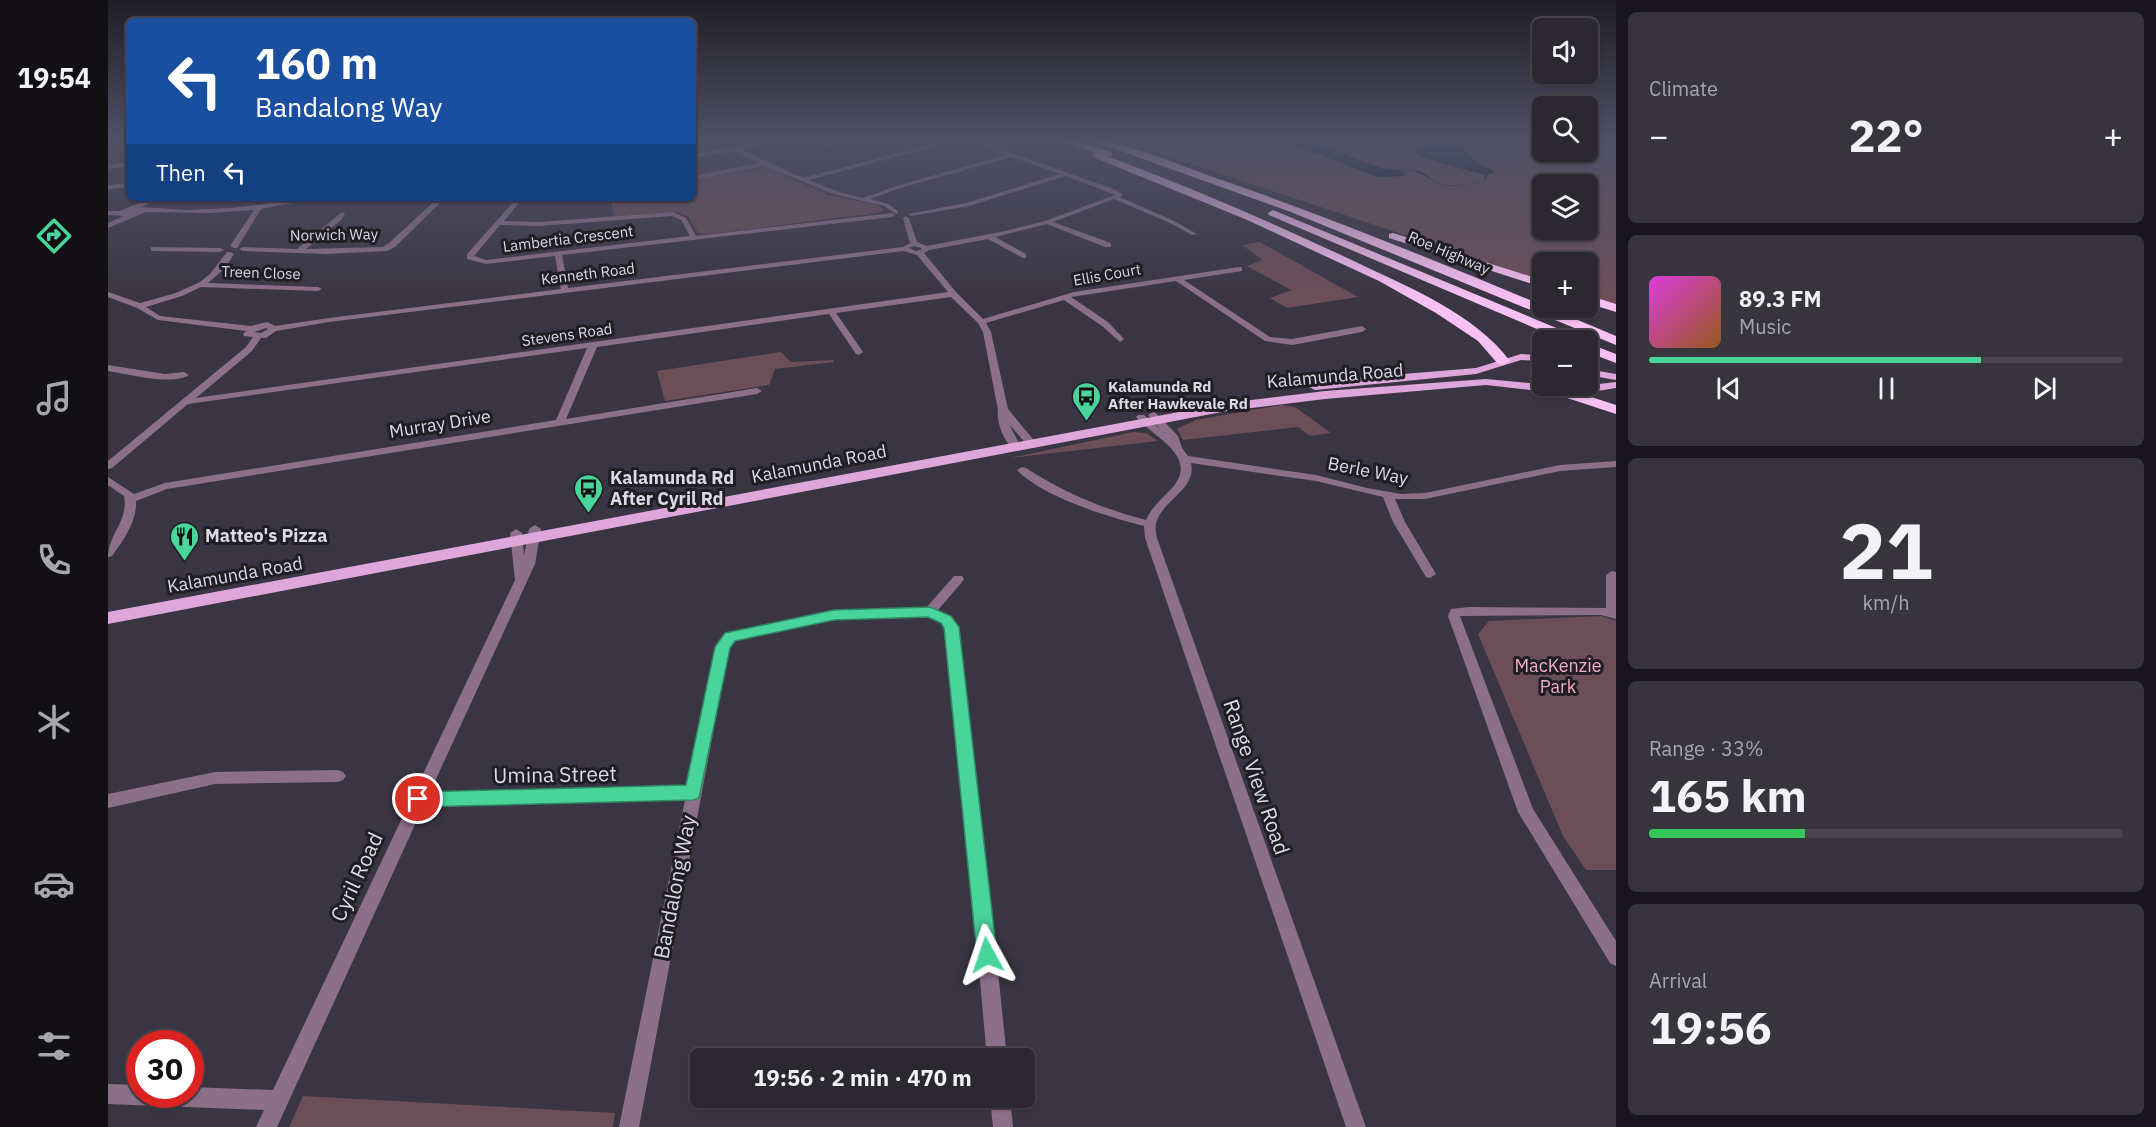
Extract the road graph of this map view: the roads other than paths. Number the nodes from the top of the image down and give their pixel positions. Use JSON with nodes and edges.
{"nodes":[{"id":1,"x":841,"y":194,"type":"edge"},
{"id":2,"x":879,"y":194,"type":"edge"},
{"id":3,"x":1003,"y":194,"type":"edge"},
{"id":4,"x":1119,"y":194,"type":"edge"},
{"id":5,"x":1191,"y":194,"type":"edge"},
{"id":6,"x":1220,"y":194,"type":"edge"},
{"id":7,"x":1253,"y":194,"type":"edge"},
{"id":8,"x":1270,"y":194,"type":"edge"},
{"id":9,"x":867,"y":197,"type":"junction"},
{"id":10,"x":1116,"y":198,"type":"junction"},
{"id":11,"x":150,"y":201,"type":"edge"},
{"id":12,"x":298,"y":201,"type":"edge"},
{"id":13,"x":439,"y":201,"type":"edge"},
{"id":14,"x":517,"y":201,"type":"edge"},
{"id":15,"x":258,"y":208,"type":"junction"},
{"id":16,"x":133,"y":211,"type":"junction"},
{"id":17,"x":108,"y":213,"type":"edge"},
{"id":18,"x":342,"y":214,"type":"dead end"},
{"id":19,"x":894,"y":214,"type":"junction"},
{"id":20,"x":907,"y":215,"type":"junction"},
{"id":21,"x":1047,"y":222,"type":"junction"},
{"id":22,"x":497,"y":223,"type":"junction"},
{"id":23,"x":110,"y":225,"type":"edge"},
{"id":24,"x":1194,"y":234,"type":"dead end"},
{"id":25,"x":990,"y":237,"type":"junction"},
{"id":26,"x":694,"y":238,"type":"junction"},
{"id":27,"x":1108,"y":245,"type":"dead end"},
{"id":28,"x":920,"y":248,"type":"junction"},
{"id":29,"x":154,"y":249,"type":"dead end"},
{"id":30,"x":232,"y":250,"type":"junction"},
{"id":31,"x":300,"y":250,"type":"junction"},
{"id":32,"x":558,"y":254,"type":"junction"},
{"id":33,"x":1023,"y":256,"type":"dead end"},
{"id":34,"x":1239,"y":269,"type":"dead end"},
{"id":35,"x":1177,"y":278,"type":"junction"},
{"id":36,"x":1532,"y":281,"type":"edge"},
{"id":37,"x":202,"y":285,"type":"junction"},
{"id":38,"x":318,"y":289,"type":"dead end"},
{"id":39,"x":565,"y":292,"type":"junction"},
{"id":40,"x":953,"y":294,"type":"junction"},
{"id":41,"x":110,"y":296,"type":"edge"},
{"id":42,"x":1065,"y":297,"type":"junction"},
{"id":43,"x":1598,"y":302,"type":"edge"},
{"id":44,"x":140,"y":306,"type":"junction"},
{"id":45,"x":1616,"y":308,"type":"edge"},
{"id":46,"x":831,"y":311,"type":"junction"},
{"id":47,"x":981,"y":322,"type":"junction"},
{"id":48,"x":1362,"y":329,"type":"dead end"},
{"id":49,"x":1549,"y":330,"type":"edge"},
{"id":50,"x":254,"y":333,"type":"junction"},
{"id":51,"x":1120,"y":339,"type":"dead end"},
{"id":52,"x":1616,"y":341,"type":"edge"},
{"id":53,"x":593,"y":345,"type":"junction"},
{"id":54,"x":859,"y":352,"type":"dead end"},
{"id":55,"x":1598,"y":352,"type":"edge"},
{"id":56,"x":1532,"y":357,"type":"edge"},
{"id":57,"x":1616,"y":359,"type":"edge"},
{"id":58,"x":1503,"y":361,"type":"junction"},
{"id":59,"x":108,"y":368,"type":"edge"},
{"id":60,"x":1598,"y":374,"type":"edge"},
{"id":61,"x":184,"y":375,"type":"dead end"},
{"id":62,"x":1616,"y":377,"type":"edge"},
{"id":63,"x":1532,"y":383,"type":"edge"},
{"id":64,"x":1616,"y":385,"type":"edge"},
{"id":65,"x":1532,"y":386,"type":"edge"},
{"id":66,"x":1598,"y":388,"type":"edge"},
{"id":67,"x":757,"y":391,"type":"dead end"},
{"id":68,"x":1575,"y":396,"type":"edge"},
{"id":69,"x":185,"y":402,"type":"junction"},
{"id":70,"x":1004,"y":410,"type":"junction"},
{"id":71,"x":1616,"y":410,"type":"edge"},
{"id":72,"x":1150,"y":419,"type":"junction"},
{"id":73,"x":560,"y":422,"type":"junction"},
{"id":74,"x":1022,"y":442,"type":"junction"},
{"id":75,"x":1181,"y":454,"type":"junction"},
{"id":76,"x":1616,"y":464,"type":"edge"},
{"id":77,"x":108,"y":466,"type":"edge"},
{"id":78,"x":1022,"y":470,"type":"dead end"},
{"id":79,"x":108,"y":480,"type":"edge"},
{"id":80,"x":1388,"y":495,"type":"junction"},
{"id":81,"x":130,"y":499,"type":"junction"},
{"id":82,"x":1150,"y":524,"type":"junction"},
{"id":83,"x":535,"y":533,"type":"junction"},
{"id":84,"x":516,"y":537,"type":"junction"},
{"id":85,"x":108,"y":553,"type":"edge"},
{"id":86,"x":1430,"y":574,"type":"dead end"},
{"id":87,"x":1612,"y":575,"type":"dead end"},
{"id":88,"x":958,"y":579,"type":"dead end"},
{"id":89,"x":521,"y":580,"type":"junction"},
{"id":90,"x":108,"y":609,"type":"edge"},
{"id":91,"x":930,"y":612,"type":"junction"},
{"id":92,"x":1614,"y":614,"type":"edge"},
{"id":93,"x":108,"y":618,"type":"edge"},
{"id":94,"x":338,"y":776,"type":"dead end"},
{"id":95,"x":693,"y":793,"type":"junction"},
{"id":96,"x":418,"y":799,"type":"junction"},
{"id":97,"x":108,"y":801,"type":"edge"},
{"id":98,"x":1616,"y":957,"type":"edge"},
{"id":99,"x":996,"y":1048,"type":"edge"},
{"id":100,"x":108,"y":1094,"type":"edge"},
{"id":101,"x":278,"y":1100,"type":"junction"},
{"id":102,"x":1001,"y":1108,"type":"edge"},
{"id":103,"x":266,"y":1127,"type":"edge"},
{"id":104,"x":629,"y":1127,"type":"edge"},
{"id":105,"x":1003,"y":1127,"type":"edge"},
{"id":106,"x":1356,"y":1127,"type":"edge"}],
"edges":[{"from":1,"to":9,"type":"street"},
{"from":2,"to":9,"type":"street"},
{"from":3,"to":20,"type":"street"},
{"from":4,"to":10,"type":"street"},
{"from":5,"to":58,"type":"highway"},
{"from":6,"to":49,"type":"highway","name":"Roe Highway"},
{"from":7,"to":52,"type":"highway","name":"Roe Highway"},
{"from":8,"to":36,"type":"highway"},
{"from":9,"to":19,"type":"street"},
{"from":9,"to":20,"type":"street"},
{"from":10,"to":21,"type":"street"},
{"from":10,"to":24,"type":"street"},
{"from":11,"to":16,"type":"street"},
{"from":12,"to":15,"type":"street"},
{"from":13,"to":31,"type":"street","name":"Norwich Way"},
{"from":14,"to":22,"type":"street","name":"Lambertia Crescent"},
{"from":15,"to":16,"type":"street"},
{"from":15,"to":30,"type":"street"},
{"from":16,"to":17,"type":"street"},
{"from":16,"to":23,"type":"street"},
{"from":18,"to":31,"type":"street"},
{"from":19,"to":20,"type":"street"},
{"from":19,"to":26,"type":"street","name":"Lambertia Crescent"},
{"from":20,"to":28,"type":"street"},
{"from":21,"to":25,"type":"street"},
{"from":21,"to":27,"type":"street"},
{"from":22,"to":26,"type":"street"},
{"from":22,"to":32,"type":"street","name":"Lambertia Crescent"},
{"from":25,"to":28,"type":"street"},
{"from":25,"to":33,"type":"street"},
{"from":26,"to":32,"type":"street","name":"Lambertia Crescent"},
{"from":28,"to":39,"type":"street","name":"Kenneth Road"},
{"from":28,"to":40,"type":"street"},
{"from":29,"to":30,"type":"street"},
{"from":30,"to":31,"type":"street","name":"Norwich Way"},
{"from":30,"to":37,"type":"street"},
{"from":32,"to":39,"type":"street"},
{"from":34,"to":35,"type":"street","name":"Ellis Court"},
{"from":35,"to":42,"type":"street","name":"Ellis Court"},
{"from":35,"to":48,"type":"street"},
{"from":37,"to":38,"type":"street","name":"Treen Close"},
{"from":37,"to":44,"type":"street"},
{"from":39,"to":50,"type":"street","name":"Kenneth Road"},
{"from":40,"to":46,"type":"street","name":"Stevens Road"},
{"from":40,"to":47,"type":"street"},
{"from":41,"to":44,"type":"street"},
{"from":42,"to":47,"type":"street","name":"Ellis Court"},
{"from":42,"to":51,"type":"street"},
{"from":43,"to":45,"type":"highway"},
{"from":44,"to":50,"type":"street"},
{"from":46,"to":53,"type":"street","name":"Stevens Road"},
{"from":46,"to":54,"type":"street"},
{"from":47,"to":70,"type":"street"},
{"from":50,"to":69,"type":"street"},
{"from":53,"to":69,"type":"street","name":"Stevens Road"},
{"from":53,"to":73,"type":"street"},
{"from":55,"to":57,"type":"highway"},
{"from":56,"to":58,"type":"main road","name":"Kalamunda Road"},
{"from":58,"to":63,"type":"main road","name":"Kalamunda Road"},
{"from":58,"to":72,"type":"main road","name":"Kalamunda Road"},
{"from":59,"to":61,"type":"street"},
{"from":60,"to":62,"type":"main road"},
{"from":64,"to":66,"type":"main road","name":"Kalamunda Road"},
{"from":65,"to":72,"type":"main road","name":"Kalamunda Road"},
{"from":67,"to":73,"type":"street","name":"Murray Drive"},
{"from":68,"to":71,"type":"highway"},
{"from":69,"to":77,"type":"street"},
{"from":70,"to":74,"type":"street"},
{"from":70,"to":74,"type":"street"},
{"from":72,"to":74,"type":"main road","name":"Kalamunda Road"},
{"from":72,"to":75,"type":"street"},
{"from":73,"to":81,"type":"street","name":"Murray Drive"},
{"from":74,"to":83,"type":"main road","name":"Kalamunda Road"},
{"from":75,"to":80,"type":"street","name":"Berle Way"},
{"from":75,"to":82,"type":"street"},
{"from":76,"to":80,"type":"street","name":"Berle Way"},
{"from":78,"to":82,"type":"street"},
{"from":79,"to":81,"type":"street"},
{"from":80,"to":86,"type":"street"},
{"from":81,"to":85,"type":"street"},
{"from":82,"to":106,"type":"street","name":"Range View Road"},
{"from":83,"to":84,"type":"main road","name":"Kalamunda Road"},
{"from":83,"to":89,"type":"street","name":"Cyril Road"},
{"from":84,"to":89,"type":"street"},
{"from":84,"to":90,"type":"main road","name":"Kalamunda Road"},
{"from":84,"to":93,"type":"main road","name":"Kalamunda Road"},
{"from":87,"to":92,"type":"street"},
{"from":88,"to":91,"type":"street"},
{"from":89,"to":96,"type":"street","name":"Cyril Road"},
{"from":91,"to":95,"type":"street","name":"Bandalong Way"},
{"from":91,"to":99,"type":"street"},
{"from":92,"to":98,"type":"street"},
{"from":94,"to":97,"type":"street"},
{"from":95,"to":96,"type":"street","name":"Umina Street"},
{"from":95,"to":104,"type":"street","name":"Bandalong Way"},
{"from":96,"to":101,"type":"street","name":"Cyril Road"},
{"from":100,"to":101,"type":"street"},
{"from":101,"to":103,"type":"street","name":"Cyril Road"},
{"from":102,"to":105,"type":"street"}]}
